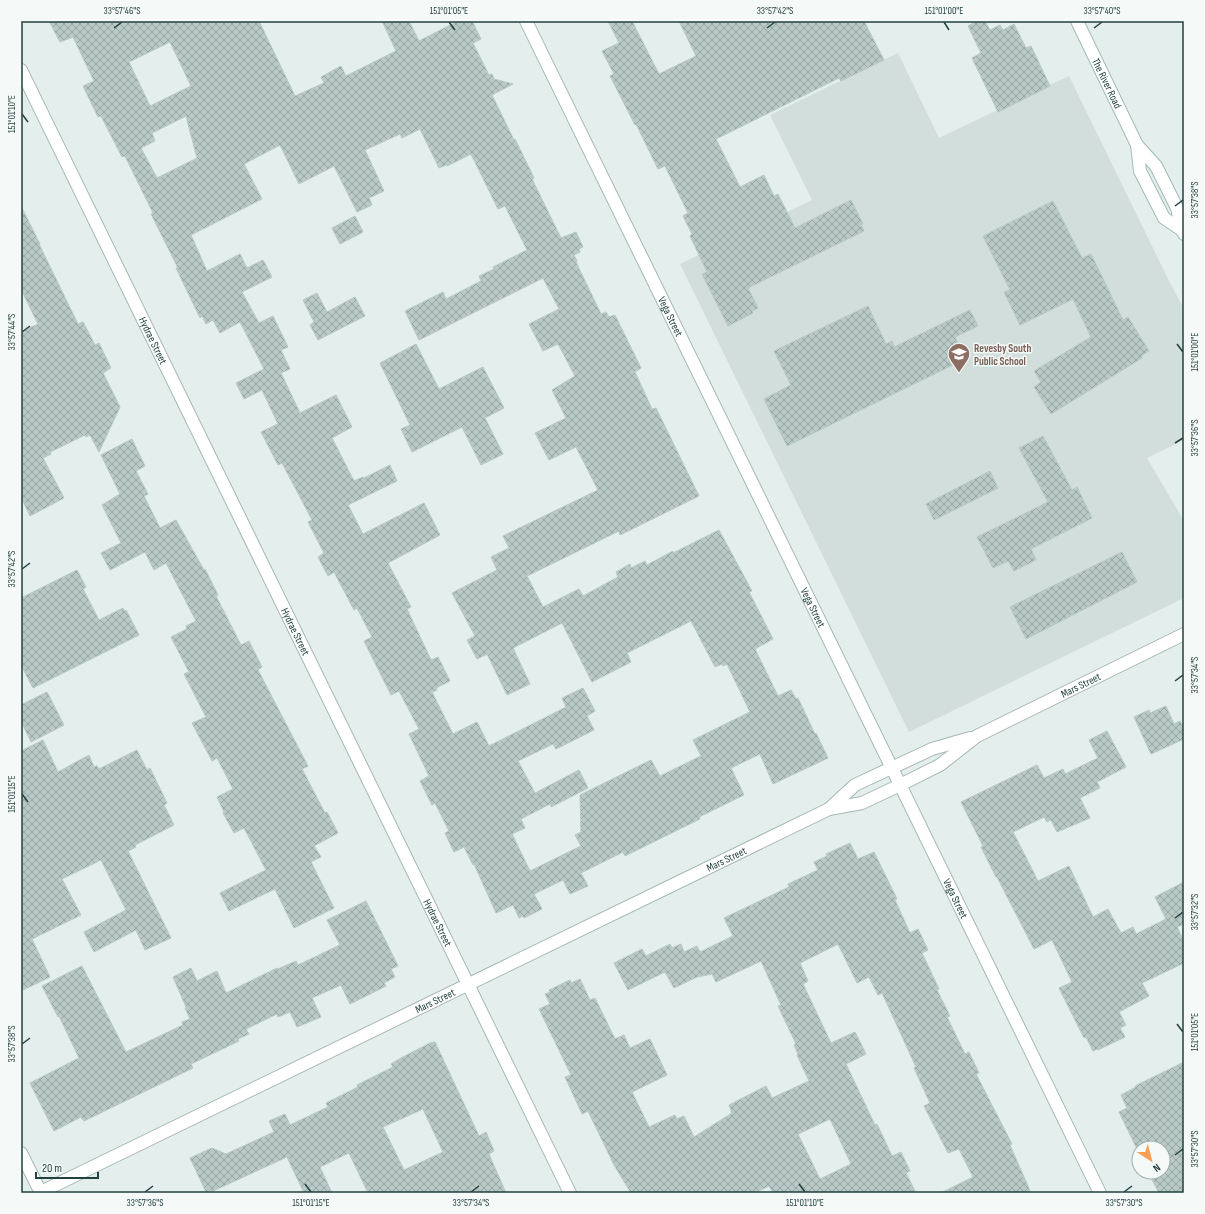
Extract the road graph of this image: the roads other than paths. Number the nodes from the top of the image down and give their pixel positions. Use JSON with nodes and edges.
{"nodes":[{"id":1,"x":526,"y":21,"type":"edge"},
{"id":2,"x":1077,"y":21,"type":"edge"},
{"id":3,"x":21,"y":70,"type":"edge"},
{"id":4,"x":1183,"y":231,"type":"edge"},
{"id":5,"x":1184,"y":634,"type":"edge"},
{"id":6,"x":977,"y":736,"type":"junction"},
{"id":7,"x":891,"y":768,"type":"junction"},
{"id":8,"x":900,"y":785,"type":"junction"},
{"id":9,"x":829,"y":809,"type":"junction"},
{"id":10,"x":468,"y":984,"type":"junction"},
{"id":11,"x":21,"y":1153,"type":"edge"},
{"id":12,"x":41,"y":1193,"type":"edge"},
{"id":13,"x":570,"y":1193,"type":"edge"},
{"id":14,"x":1100,"y":1193,"type":"edge"}],
"edges":[{"from":1,"to":7,"type":"street","name":"Vega Street"},
{"from":2,"to":4,"type":"street","name":"The River Road"},
{"from":3,"to":10,"type":"street","name":"Hydrae Street"},
{"from":5,"to":6,"type":"street","name":"Mars Street"},
{"from":6,"to":7,"type":"street","name":"Mars Street"},
{"from":6,"to":8,"type":"street","name":"Mars Street"},
{"from":7,"to":8,"type":"street","name":"Vega Street"},
{"from":7,"to":9,"type":"street","name":"Mars Street"},
{"from":8,"to":9,"type":"street","name":"Mars Street"},
{"from":8,"to":14,"type":"street","name":"Vega Street"},
{"from":9,"to":10,"type":"street","name":"Mars Street"},
{"from":10,"to":12,"type":"street","name":"Mars Street"},
{"from":10,"to":13,"type":"street","name":"Hydrae Street"},
{"from":11,"to":12,"type":"street"}]}
